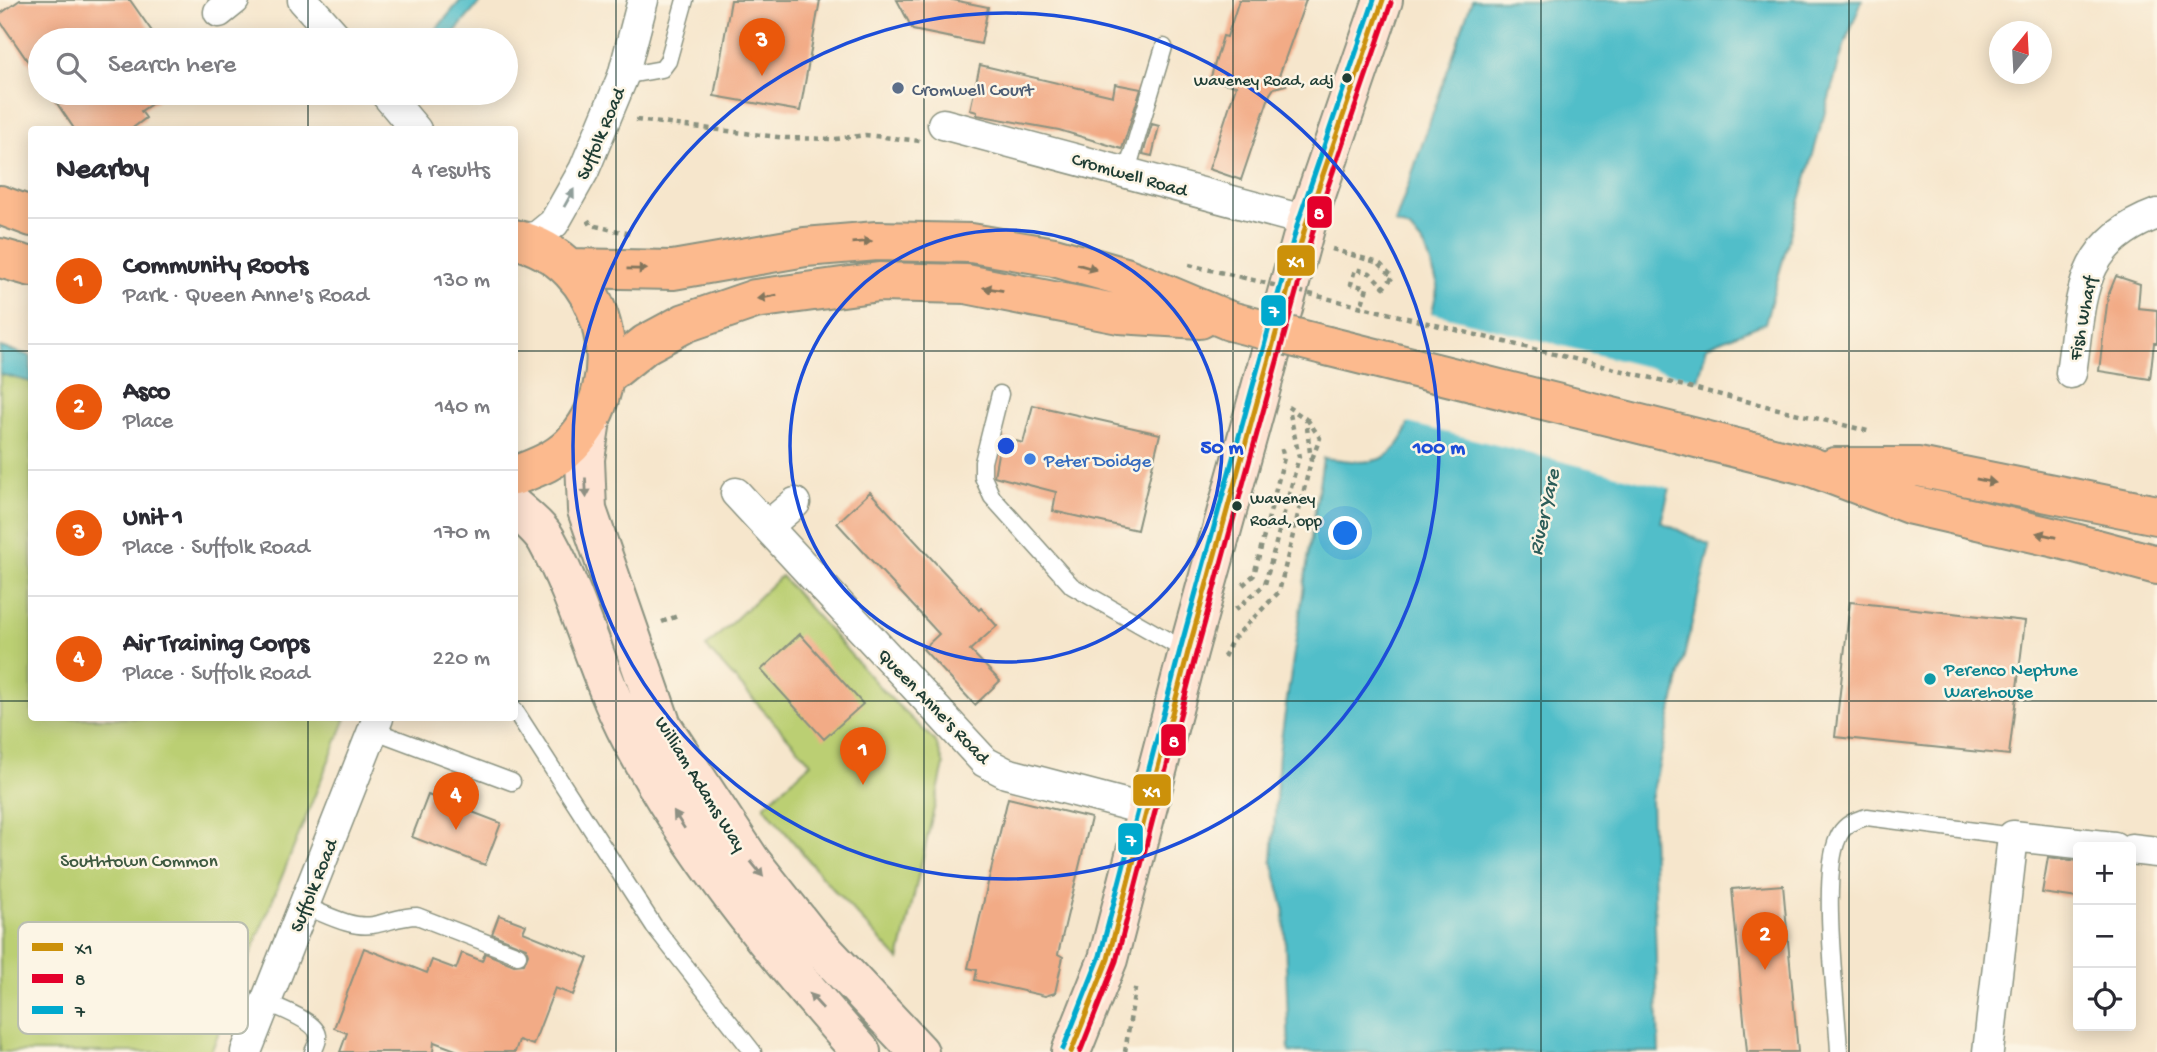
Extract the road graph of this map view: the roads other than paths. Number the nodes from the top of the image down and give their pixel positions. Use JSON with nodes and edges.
{"nodes":[{"id":1,"x":303,"y":0,"type":"edge"},
{"id":2,"x":643,"y":0,"type":"edge"},
{"id":3,"x":685,"y":0,"type":"edge"},
{"id":4,"x":1383,"y":0,"type":"edge"},
{"id":5,"x":328,"y":28,"type":"edge"},
{"id":6,"x":1164,"y":47,"type":"dead end"},
{"id":7,"x":623,"y":76,"type":"junction"},
{"id":8,"x":395,"y":105,"type":"edge"},
{"id":9,"x":413,"y":126,"type":"edge"},
{"id":10,"x":942,"y":131,"type":"road end"},
{"id":11,"x":1126,"y":174,"type":"junction"},
{"id":12,"x":0,"y":205,"type":"edge"},
{"id":13,"x":2157,"y":214,"type":"edge"},
{"id":14,"x":28,"y":216,"type":"edge"},
{"id":15,"x":1317,"y":234,"type":"junction"},
{"id":16,"x":518,"y":239,"type":"edge"},
{"id":17,"x":518,"y":239,"type":"edge"},
{"id":18,"x":0,"y":258,"type":"edge"},
{"id":19,"x":28,"y":266,"type":"edge"},
{"id":20,"x":569,"y":268,"type":"junction"},
{"id":21,"x":1230,"y":321,"type":"junction"},
{"id":22,"x":2071,"y":373,"type":"dead end"},
{"id":23,"x":606,"y":376,"type":"junction"},
{"id":24,"x":1000,"y":394,"type":"dead end"},
{"id":25,"x":591,"y":420,"type":"junction"},
{"id":26,"x":1809,"y":466,"type":"junction"},
{"id":27,"x":518,"y":475,"type":"edge"},
{"id":28,"x":736,"y":493,"type":"dead end"},
{"id":29,"x":795,"y":503,"type":"dead end"},
{"id":30,"x":518,"y":510,"type":"edge"},
{"id":31,"x":2157,"y":515,"type":"edge"},
{"id":32,"x":769,"y":525,"type":"junction"},
{"id":33,"x":2112,"y":553,"type":"junction"},
{"id":34,"x":2157,"y":565,"type":"edge"},
{"id":35,"x":2157,"y":584,"type":"edge"},
{"id":36,"x":1204,"y":658,"type":"junction"},
{"id":37,"x":518,"y":715,"type":"edge"},
{"id":38,"x":376,"y":724,"type":"edge"},
{"id":39,"x":512,"y":782,"type":"dead end"},
{"id":40,"x":1147,"y":810,"type":"junction"},
{"id":41,"x":2013,"y":836,"type":"junction"},
{"id":42,"x":2073,"y":843,"type":"edge"},
{"id":43,"x":2136,"y":850,"type":"edge"},
{"id":44,"x":2157,"y":852,"type":"edge"},
{"id":45,"x":304,"y":906,"type":"junction"},
{"id":46,"x":518,"y":955,"type":"dead end"},
{"id":47,"x":1123,"y":969,"type":"junction"},
{"id":48,"x":266,"y":1002,"type":"junction"},
{"id":49,"x":1099,"y":1040,"type":"edge"},
{"id":50,"x":246,"y":1052,"type":"edge"},
{"id":51,"x":313,"y":1052,"type":"edge"},
{"id":52,"x":753,"y":1052,"type":"edge"},
{"id":53,"x":862,"y":1052,"type":"edge"},
{"id":54,"x":919,"y":1052,"type":"edge"},
{"id":55,"x":1071,"y":1052,"type":"edge"},
{"id":56,"x":1839,"y":1052,"type":"edge"},
{"id":57,"x":1989,"y":1052,"type":"edge"}],
"edges":[{"from":1,"to":5,"type":"street"},
{"from":2,"to":7,"type":"street","name":"Suffolk Road"},
{"from":3,"to":7,"type":"lane"},
{"from":4,"to":15,"type":"street"},
{"from":6,"to":11,"type":"lane"},
{"from":16,"to":7,"type":"street","name":"Suffolk Road","one_way":true},
{"from":8,"to":9,"type":"street"},
{"from":10,"to":11,"type":"street","name":"Cromwell Road"},
{"from":11,"to":15,"type":"street","name":"Cromwell Road"},
{"from":12,"to":14,"type":"main road"},
{"from":13,"to":22,"type":"street","name":"Fish Wharf"},
{"from":15,"to":36,"type":"street"},
{"from":17,"to":20,"type":"main road"},
{"from":18,"to":19,"type":"main road"},
{"from":20,"to":21,"type":"main road","one_way":true},
{"from":20,"to":23,"type":"main road"},
{"from":21,"to":23,"type":"main road","one_way":true},
{"from":21,"to":26,"type":"main road","bridge":true},
{"from":23,"to":25,"type":"main road"},
{"from":24,"to":36,"type":"lane"},
{"from":25,"to":27,"type":"main road"},
{"from":25,"to":54,"type":"street","name":"William Adams Way","one_way":true},
{"from":26,"to":31,"type":"main road","one_way":true},
{"from":33,"to":26,"type":"main road","one_way":true},
{"from":28,"to":32,"type":"street","name":"Queen Anne's Road"},
{"from":29,"to":32,"type":"street"},
{"from":53,"to":30,"type":"street","name":"William Adams Way","one_way":true},
{"from":32,"to":40,"type":"street","name":"Queen Anne's Road"},
{"from":33,"to":34,"type":"main road"},
{"from":33,"to":35,"type":"main road"},
{"from":36,"to":40,"type":"street"},
{"from":37,"to":52,"type":"lane"},
{"from":38,"to":39,"type":"lane"},
{"from":38,"to":45,"type":"street","name":"Suffolk Road"},
{"from":40,"to":47,"type":"street"},
{"from":41,"to":42,"type":"street"},
{"from":41,"to":56,"type":"lane"},
{"from":41,"to":57,"type":"street"},
{"from":43,"to":44,"type":"street"},
{"from":45,"to":46,"type":"lane"},
{"from":45,"to":48,"type":"street","name":"Suffolk Road"},
{"from":47,"to":49,"type":"street"},
{"from":47,"to":55,"type":"street"},
{"from":48,"to":50,"type":"street","name":"Suffolk Road"},
{"from":48,"to":51,"type":"lane"}]}
